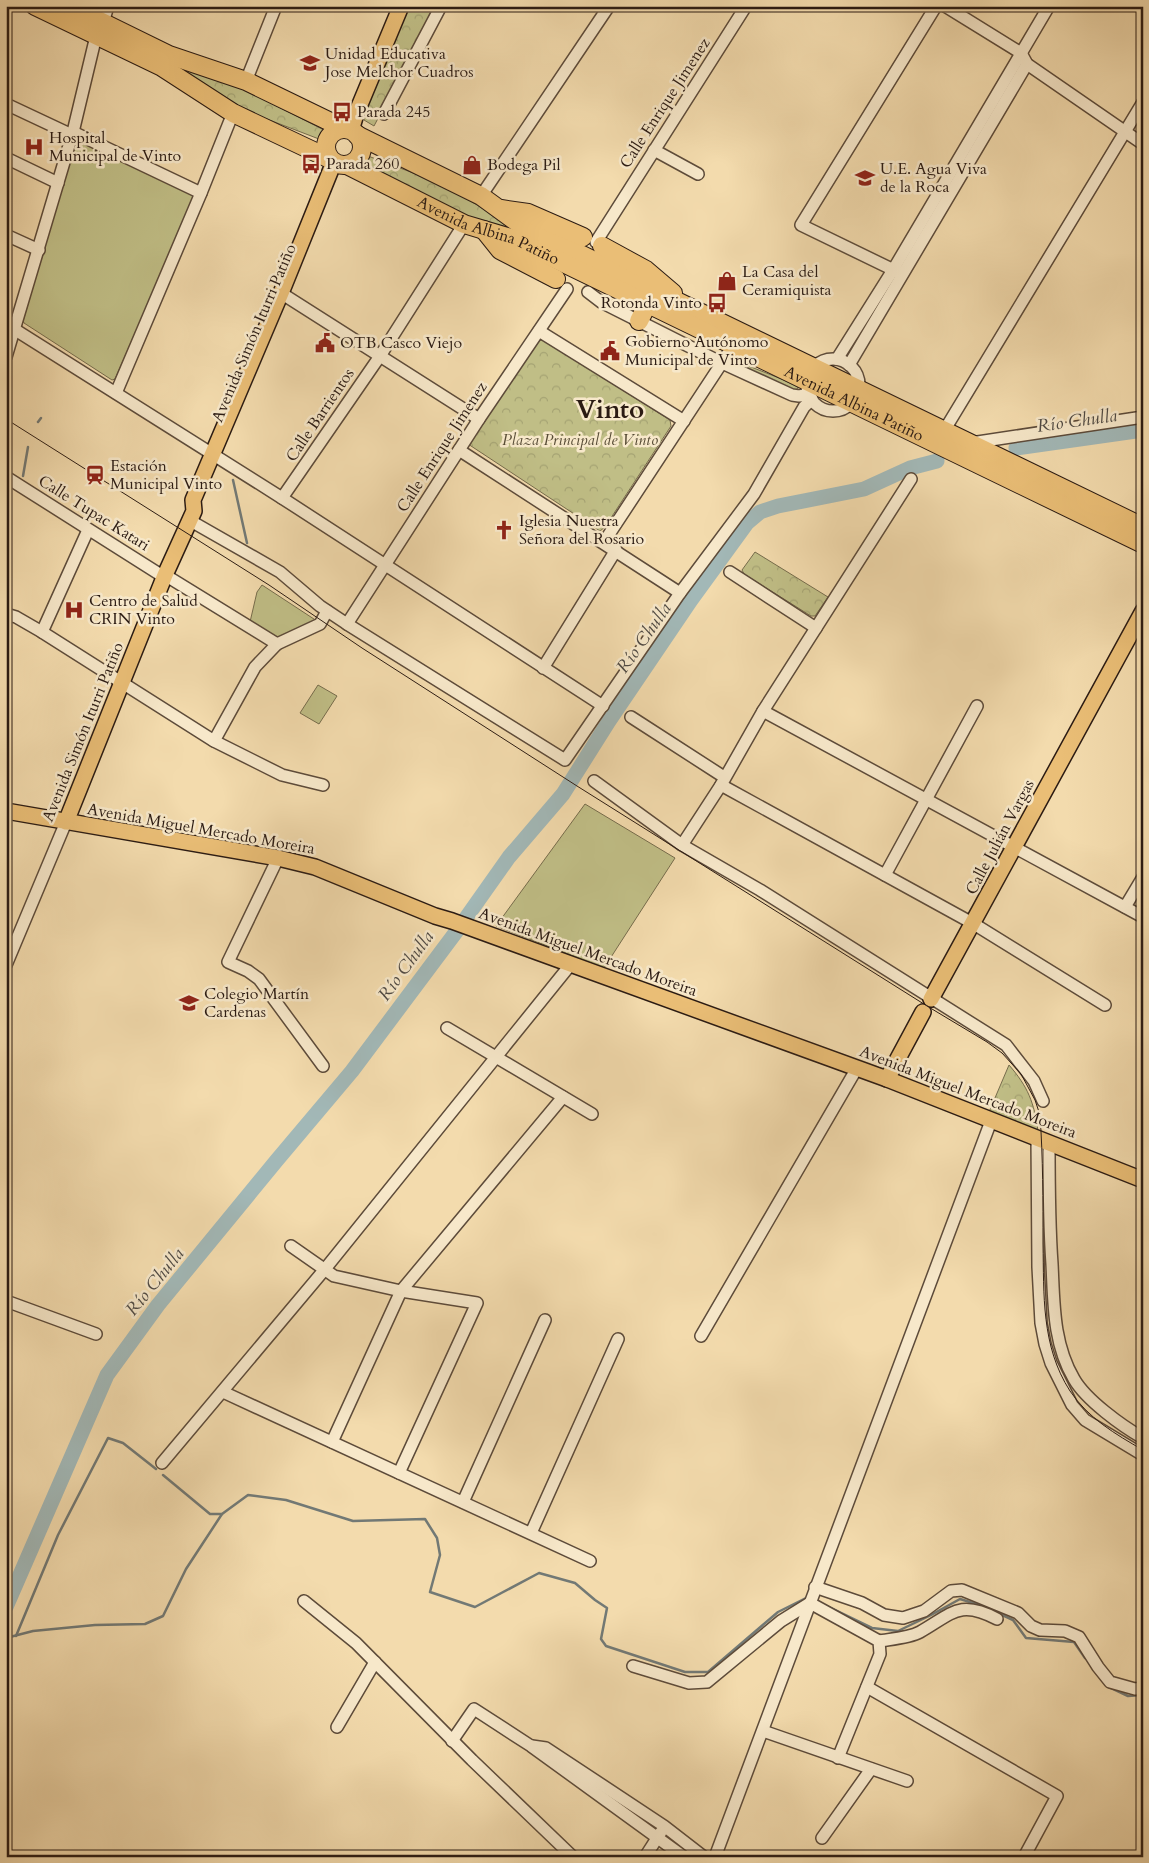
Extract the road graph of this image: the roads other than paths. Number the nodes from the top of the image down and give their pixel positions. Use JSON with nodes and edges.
{"nodes":[{"id":1,"x":35,"y":6,"type":"edge"},
{"id":2,"x":69,"y":6,"type":"edge"},
{"id":3,"x":276,"y":6,"type":"edge"},
{"id":4,"x":401,"y":6,"type":"edge"},
{"id":5,"x":442,"y":6,"type":"edge"},
{"id":6,"x":609,"y":6,"type":"edge"},
{"id":7,"x":746,"y":6,"type":"edge"},
{"id":8,"x":936,"y":6,"type":"edge"},
{"id":9,"x":945,"y":6,"type":"edge"},
{"id":10,"x":1049,"y":6,"type":"edge"},
{"id":11,"x":102,"y":22,"type":"edge"},
{"id":12,"x":1021,"y":53,"type":"junction"},
{"id":13,"x":1027,"y":64,"type":"junction"},
{"id":14,"x":246,"y":81,"type":"junction"},
{"id":15,"x":1143,"y":102,"type":"edge"},
{"id":16,"x":6,"y":104,"type":"edge"},
{"id":17,"x":233,"y":113,"type":"junction"},
{"id":18,"x":384,"y":114,"type":"dead end"},
{"id":19,"x":351,"y":132,"type":"junction"},
{"id":20,"x":1125,"y":132,"type":"junction"},
{"id":21,"x":73,"y":133,"type":"junction"},
{"id":22,"x":1143,"y":144,"type":"edge"},
{"id":23,"x":654,"y":150,"type":"junction"},
{"id":24,"x":6,"y":158,"type":"edge"},
{"id":25,"x":339,"y":163,"type":"junction"},
{"id":26,"x":698,"y":174,"type":"dead end"},
{"id":27,"x":58,"y":183,"type":"junction"},
{"id":28,"x":201,"y":194,"type":"junction"},
{"id":29,"x":481,"y":196,"type":"junction"},
{"id":30,"x":498,"y":208,"type":"junction"},
{"id":31,"x":464,"y":224,"type":"junction"},
{"id":32,"x":484,"y":230,"type":"junction"},
{"id":33,"x":6,"y":235,"type":"edge"},
{"id":34,"x":593,"y":242,"type":"junction"},
{"id":35,"x":39,"y":250,"type":"junction"},
{"id":36,"x":558,"y":252,"type":"junction"},
{"id":37,"x":897,"y":272,"type":"junction"},
{"id":38,"x":599,"y":281,"type":"junction"},
{"id":39,"x":561,"y":284,"type":"junction"},
{"id":40,"x":284,"y":295,"type":"junction"},
{"id":41,"x":647,"y":304,"type":"junction"},
{"id":42,"x":693,"y":310,"type":"junction"},
{"id":43,"x":639,"y":321,"type":"junction"},
{"id":44,"x":10,"y":326,"type":"edge"},
{"id":45,"x":539,"y":330,"type":"junction"},
{"id":46,"x":733,"y":346,"type":"junction"},
{"id":47,"x":380,"y":356,"type":"junction"},
{"id":48,"x":6,"y":357,"type":"edge"},
{"id":49,"x":837,"y":360,"type":"junction"},
{"id":50,"x":722,"y":362,"type":"junction"},
{"id":51,"x":849,"y":365,"type":"junction"},
{"id":52,"x":811,"y":386,"type":"junction"},
{"id":53,"x":116,"y":393,"type":"junction"},
{"id":54,"x":855,"y":397,"type":"junction"},
{"id":55,"x":1142,"y":415,"type":"edge"},
{"id":56,"x":479,"y":419,"type":"junction"},
{"id":57,"x":684,"y":421,"type":"junction"},
{"id":58,"x":944,"y":431,"type":"junction"},
{"id":59,"x":969,"y":443,"type":"junction"},
{"id":60,"x":459,"y":450,"type":"junction"},
{"id":61,"x":216,"y":457,"type":"junction"},
{"id":62,"x":6,"y":477,"type":"edge"},
{"id":63,"x":911,"y":479,"type":"dead end"},
{"id":64,"x":282,"y":498,"type":"junction"},
{"id":65,"x":192,"y":516,"type":"junction"},
{"id":66,"x":1143,"y":527,"type":"edge"},
{"id":67,"x":88,"y":530,"type":"junction"},
{"id":68,"x":604,"y":542,"type":"junction"},
{"id":69,"x":1143,"y":544,"type":"edge"},
{"id":70,"x":616,"y":550,"type":"junction"},
{"id":71,"x":384,"y":564,"type":"junction"},
{"id":72,"x":730,"y":572,"type":"dead end"},
{"id":73,"x":165,"y":576,"type":"junction"},
{"id":74,"x":680,"y":593,"type":"junction"},
{"id":75,"x":327,"y":611,"type":"junction"},
{"id":76,"x":1143,"y":611,"type":"edge"},
{"id":77,"x":6,"y":614,"type":"edge"},
{"id":78,"x":346,"y":624,"type":"junction"},
{"id":79,"x":816,"y":628,"type":"junction"},
{"id":80,"x":42,"y":632,"type":"junction"},
{"id":81,"x":277,"y":644,"type":"junction"},
{"id":82,"x":543,"y":668,"type":"junction"},
{"id":83,"x":122,"y":682,"type":"junction"},
{"id":84,"x":603,"y":706,"type":"junction"},
{"id":85,"x":977,"y":706,"type":"dead end"},
{"id":86,"x":763,"y":711,"type":"junction"},
{"id":87,"x":631,"y":717,"type":"dead end"},
{"id":88,"x":214,"y":740,"type":"junction"},
{"id":89,"x":594,"y":780,"type":"dead end"},
{"id":90,"x":722,"y":781,"type":"junction"},
{"id":91,"x":323,"y":785,"type":"dead end"},
{"id":92,"x":925,"y":800,"type":"junction"},
{"id":93,"x":6,"y":811,"type":"edge"},
{"id":94,"x":66,"y":822,"type":"junction"},
{"id":95,"x":682,"y":844,"type":"junction"},
{"id":96,"x":1015,"y":847,"type":"junction"},
{"id":97,"x":278,"y":858,"type":"junction"},
{"id":98,"x":885,"y":874,"type":"junction"},
{"id":99,"x":1143,"y":877,"type":"edge"},
{"id":100,"x":1125,"y":907,"type":"junction"},
{"id":101,"x":1143,"y":917,"type":"edge"},
{"id":102,"x":974,"y":924,"type":"junction"},
{"id":103,"x":571,"y":964,"type":"junction"},
{"id":104,"x":6,"y":965,"type":"edge"},
{"id":105,"x":927,"y":1005,"type":"junction"},
{"id":106,"x":1106,"y":1005,"type":"dead end"},
{"id":107,"x":447,"y":1028,"type":"dead end"},
{"id":108,"x":496,"y":1057,"type":"junction"},
{"id":109,"x":323,"y":1066,"type":"dead end"},
{"id":110,"x":857,"y":1068,"type":"junction"},
{"id":111,"x":887,"y":1079,"type":"junction"},
{"id":112,"x":562,"y":1096,"type":"junction"},
{"id":113,"x":1043,"y":1101,"type":"dead end"},
{"id":114,"x":592,"y":1114,"type":"dead end"},
{"id":115,"x":991,"y":1121,"type":"junction"},
{"id":116,"x":1043,"y":1140,"type":"junction"},
{"id":117,"x":1143,"y":1180,"type":"edge"},
{"id":118,"x":291,"y":1246,"type":"dead end"},
{"id":119,"x":325,"y":1269,"type":"junction"},
{"id":120,"x":401,"y":1291,"type":"junction"},
{"id":121,"x":6,"y":1301,"type":"edge"},
{"id":122,"x":545,"y":1320,"type":"dead end"},
{"id":123,"x":96,"y":1334,"type":"dead end"},
{"id":124,"x":701,"y":1336,"type":"dead end"},
{"id":125,"x":618,"y":1339,"type":"dead end"},
{"id":126,"x":223,"y":1392,"type":"junction"},
{"id":127,"x":1143,"y":1438,"type":"edge"},
{"id":128,"x":332,"y":1442,"type":"junction"},
{"id":129,"x":1143,"y":1455,"type":"edge"},
{"id":130,"x":162,"y":1463,"type":"dead end"},
{"id":131,"x":399,"y":1472,"type":"junction"},
{"id":132,"x":463,"y":1502,"type":"junction"},
{"id":133,"x":531,"y":1534,"type":"junction"},
{"id":134,"x":590,"y":1561,"type":"dead end"},
{"id":135,"x":812,"y":1597,"type":"junction"},
{"id":136,"x":304,"y":1601,"type":"dead end"},
{"id":137,"x":997,"y":1620,"type":"dead end"},
{"id":138,"x":879,"y":1641,"type":"junction"},
{"id":139,"x":376,"y":1662,"type":"junction"},
{"id":140,"x":633,"y":1666,"type":"dead end"},
{"id":141,"x":867,"y":1687,"type":"junction"},
{"id":142,"x":1143,"y":1688,"type":"edge"},
{"id":143,"x":337,"y":1727,"type":"dead end"},
{"id":144,"x":763,"y":1731,"type":"junction"},
{"id":145,"x":452,"y":1741,"type":"junction"},
{"id":146,"x":530,"y":1746,"type":"junction"},
{"id":147,"x":838,"y":1758,"type":"junction"},
{"id":148,"x":871,"y":1769,"type":"junction"},
{"id":149,"x":907,"y":1782,"type":"dead end"},
{"id":150,"x":664,"y":1826,"type":"junction"},
{"id":151,"x":657,"y":1838,"type":"junction"},
{"id":152,"x":822,"y":1838,"type":"dead end"},
{"id":153,"x":701,"y":1856,"type":"edge"},
{"id":154,"x":572,"y":1857,"type":"edge"},
{"id":155,"x":645,"y":1857,"type":"edge"},
{"id":156,"x":684,"y":1857,"type":"edge"},
{"id":157,"x":715,"y":1857,"type":"edge"},
{"id":158,"x":1024,"y":1857,"type":"edge"}],
"edges":[{"from":1,"to":11,"type":"highway","name":"Avenida Albina Patiño"},
{"from":2,"to":11,"type":"highway","name":"Avenida Albina Patiño"},
{"from":3,"to":14,"type":"street"},
{"from":4,"to":19,"type":"main road"},
{"from":5,"to":18,"type":"street"},
{"from":6,"to":29,"type":"street"},
{"from":7,"to":23,"type":"street","name":"Calle Enrique Jimenez"},
{"from":8,"to":37,"type":"street"},
{"from":9,"to":12,"type":"street"},
{"from":10,"to":12,"type":"street"},
{"from":11,"to":14,"type":"highway","name":"Avenida Albina Patiño"},
{"from":11,"to":17,"type":"highway","name":"Avenida Albina Patiño"},
{"from":11,"to":21,"type":"street"},
{"from":12,"to":13,"type":"street"},
{"from":12,"to":37,"type":"street"},
{"from":13,"to":20,"type":"street"},
{"from":13,"to":37,"type":"street"},
{"from":14,"to":19,"type":"highway","name":"Avenida Albina Patiño"},
{"from":15,"to":20,"type":"street"},
{"from":16,"to":21,"type":"street"},
{"from":17,"to":25,"type":"highway","name":"Avenida Albina Patiño"},
{"from":17,"to":28,"type":"street"},
{"from":19,"to":25,"type":"highway"},
{"from":19,"to":25,"type":"highway"},
{"from":19,"to":29,"type":"highway","name":"Avenida Albina Patiño"},
{"from":20,"to":22,"type":"street"},
{"from":20,"to":58,"type":"street"},
{"from":21,"to":27,"type":"street"},
{"from":21,"to":28,"type":"street"},
{"from":23,"to":26,"type":"street"},
{"from":23,"to":34,"type":"street","name":"Calle Enrique Jimenez"},
{"from":24,"to":27,"type":"street"},
{"from":25,"to":31,"type":"highway","name":"Avenida Albina Patiño"},
{"from":25,"to":40,"type":"main road","name":"Avenida Simón Iturri Patiño"},
{"from":27,"to":35,"type":"street"},
{"from":28,"to":53,"type":"street"},
{"from":29,"to":30,"type":"highway","name":"Avenida Albina Patiño"},
{"from":30,"to":34,"type":"highway"},
{"from":30,"to":36,"type":"highway","name":"Avenida Albina Patiño"},
{"from":31,"to":32,"type":"highway","name":"Avenida Albina Patiño"},
{"from":31,"to":47,"type":"street","name":"Calle Barrientos"},
{"from":32,"to":36,"type":"highway","name":"Avenida Albina Patiño"},
{"from":32,"to":39,"type":"highway"},
{"from":33,"to":35,"type":"street"},
{"from":34,"to":36,"type":"street"},
{"from":34,"to":38,"type":"street"},
{"from":34,"to":42,"type":"highway"},
{"from":35,"to":44,"type":"street"},
{"from":36,"to":38,"type":"highway","name":"Avenida Albina Patiño"},
{"from":36,"to":39,"type":"street"},
{"from":37,"to":49,"type":"street"},
{"from":37,"to":51,"type":"street"},
{"from":38,"to":39,"type":"street"},
{"from":38,"to":41,"type":"highway","name":"Avenida Albina Patiño"},
{"from":38,"to":42,"type":"highway","name":"Avenida Albina Patiño"},
{"from":38,"to":43,"type":"street"},
{"from":39,"to":45,"type":"street","name":"Calle Enrique Jimenez"},
{"from":40,"to":47,"type":"street"},
{"from":40,"to":61,"type":"main road","name":"Avenida Simón Iturri Patiño"},
{"from":41,"to":43,"type":"highway"},
{"from":41,"to":46,"type":"highway","name":"Avenida Albina Patiño"},
{"from":42,"to":52,"type":"highway","name":"Avenida Albina Patiño"},
{"from":43,"to":50,"type":"street"},
{"from":44,"to":48,"type":"street"},
{"from":44,"to":53,"type":"street"},
{"from":45,"to":56,"type":"street","name":"Calle Enrique Jimenez"},
{"from":45,"to":57,"type":"street"},
{"from":46,"to":50,"type":"street"},
{"from":46,"to":52,"type":"highway","name":"Avenida Albina Patiño"},
{"from":47,"to":56,"type":"street"},
{"from":47,"to":64,"type":"street","name":"Calle Barrientos"},
{"from":49,"to":51,"type":"street"},
{"from":49,"to":52,"type":"street"},
{"from":50,"to":52,"type":"street"},
{"from":50,"to":57,"type":"street"},
{"from":51,"to":54,"type":"street"},
{"from":52,"to":54,"type":"highway","name":"Avenida Albina Patiño"},
{"from":52,"to":54,"type":"street"},
{"from":52,"to":74,"type":"street"},
{"from":53,"to":61,"type":"street"},
{"from":54,"to":58,"type":"highway","name":"Avenida Albina Patiño"},
{"from":54,"to":69,"type":"highway","name":"Avenida Albina Patiño"},
{"from":55,"to":59,"type":"street"},
{"from":56,"to":60,"type":"street","name":"Calle Enrique Jimenez"},
{"from":57,"to":68,"type":"street"},
{"from":58,"to":59,"type":"highway","name":"Avenida Albina Patiño"},
{"from":59,"to":66,"type":"highway","name":"Avenida Albina Patiño"},
{"from":60,"to":68,"type":"street"},
{"from":60,"to":71,"type":"street","name":"Calle Enrique Jimenez"},
{"from":61,"to":64,"type":"street"},
{"from":61,"to":65,"type":"main road","name":"Avenida Simón Iturri Patiño"},
{"from":62,"to":67,"type":"street","name":"Calle Tupac Katari"},
{"from":63,"to":79,"type":"street"},
{"from":64,"to":71,"type":"street"},
{"from":65,"to":73,"type":"main road","name":"Avenida Simón Iturri Patiño"},
{"from":65,"to":75,"type":"street"},
{"from":67,"to":73,"type":"street","name":"Calle Tupac Katari"},
{"from":67,"to":80,"type":"street"},
{"from":68,"to":70,"type":"street"},
{"from":70,"to":74,"type":"street"},
{"from":70,"to":82,"type":"street"},
{"from":71,"to":78,"type":"street","name":"Calle Enrique Jimenez"},
{"from":71,"to":82,"type":"street"},
{"from":72,"to":79,"type":"street"},
{"from":73,"to":81,"type":"street","name":"Calle Tupac Katari"},
{"from":73,"to":83,"type":"main road","name":"Avenida Simón Iturri Patiño"},
{"from":74,"to":84,"type":"street"},
{"from":75,"to":78,"type":"street"},
{"from":75,"to":81,"type":"street"},
{"from":76,"to":96,"type":"main road","name":"Calle Julián Vargas"},
{"from":77,"to":80,"type":"street"},
{"from":78,"to":84,"type":"street"},
{"from":79,"to":86,"type":"street"},
{"from":80,"to":83,"type":"street"},
{"from":81,"to":88,"type":"street"},
{"from":82,"to":84,"type":"street"},
{"from":83,"to":88,"type":"street"},
{"from":83,"to":94,"type":"main road","name":"Avenida Simón Iturri Patiño"},
{"from":85,"to":92,"type":"street"},
{"from":86,"to":90,"type":"street"},
{"from":86,"to":92,"type":"street"},
{"from":87,"to":90,"type":"street"},
{"from":88,"to":91,"type":"street"},
{"from":89,"to":95,"type":"street"},
{"from":90,"to":95,"type":"street"},
{"from":90,"to":98,"type":"street"},
{"from":92,"to":96,"type":"street"},
{"from":92,"to":98,"type":"street"},
{"from":93,"to":94,"type":"main road","name":"Avenida Miguel Mercado Moreira"},
{"from":94,"to":97,"type":"main road","name":"Avenida Miguel Mercado Moreira"},
{"from":94,"to":104,"type":"street","name":"Avenida Simón Iturri Patiño"},
{"from":95,"to":105,"type":"street"},
{"from":96,"to":100,"type":"street"},
{"from":96,"to":102,"type":"main road","name":"Calle Julián Vargas"},
{"from":97,"to":103,"type":"main road","name":"Avenida Miguel Mercado Moreira"},
{"from":97,"to":109,"type":"street"},
{"from":98,"to":102,"type":"street"},
{"from":99,"to":100,"type":"street"},
{"from":100,"to":101,"type":"street"},
{"from":102,"to":105,"type":"main road","name":"Calle Julián Vargas"},
{"from":102,"to":106,"type":"street"},
{"from":103,"to":108,"type":"street"},
{"from":103,"to":110,"type":"main road","name":"Avenida Miguel Mercado Moreira"},
{"from":105,"to":111,"type":"main road","name":"Calle Julián Vargas"},
{"from":105,"to":113,"type":"street"},
{"from":107,"to":108,"type":"street"},
{"from":108,"to":112,"type":"street"},
{"from":108,"to":119,"type":"street"},
{"from":110,"to":111,"type":"main road","name":"Avenida Miguel Mercado Moreira"},
{"from":110,"to":124,"type":"street"},
{"from":111,"to":115,"type":"main road","name":"Avenida Miguel Mercado Moreira"},
{"from":112,"to":114,"type":"street"},
{"from":112,"to":120,"type":"street"},
{"from":115,"to":116,"type":"main road","name":"Avenida Miguel Mercado Moreira"},
{"from":115,"to":135,"type":"street"},
{"from":116,"to":117,"type":"main road","name":"Avenida Miguel Mercado Moreira"},
{"from":116,"to":127,"type":"street"},
{"from":116,"to":129,"type":"street"},
{"from":118,"to":119,"type":"street"},
{"from":119,"to":120,"type":"street"},
{"from":119,"to":126,"type":"street"},
{"from":120,"to":128,"type":"street"},
{"from":120,"to":131,"type":"street"},
{"from":121,"to":123,"type":"street"},
{"from":122,"to":132,"type":"street"},
{"from":125,"to":133,"type":"street"},
{"from":126,"to":128,"type":"street"},
{"from":126,"to":130,"type":"street"},
{"from":128,"to":131,"type":"street"},
{"from":131,"to":132,"type":"street"},
{"from":132,"to":133,"type":"street"},
{"from":133,"to":134,"type":"street"},
{"from":135,"to":138,"type":"street"},
{"from":135,"to":140,"type":"street"},
{"from":135,"to":142,"type":"street"},
{"from":135,"to":144,"type":"street"},
{"from":136,"to":139,"type":"street"},
{"from":137,"to":138,"type":"street"},
{"from":138,"to":141,"type":"street"},
{"from":139,"to":143,"type":"street"},
{"from":139,"to":145,"type":"street"},
{"from":141,"to":147,"type":"street"},
{"from":141,"to":158,"type":"street"},
{"from":144,"to":147,"type":"street"},
{"from":144,"to":157,"type":"street"},
{"from":145,"to":146,"type":"street"},
{"from":145,"to":154,"type":"street"},
{"from":146,"to":150,"type":"street"},
{"from":146,"to":151,"type":"street"},
{"from":147,"to":148,"type":"street"},
{"from":148,"to":149,"type":"street"},
{"from":148,"to":152,"type":"street"},
{"from":150,"to":151,"type":"street"},
{"from":150,"to":153,"type":"street"},
{"from":151,"to":155,"type":"street"},
{"from":151,"to":156,"type":"street"}]}
